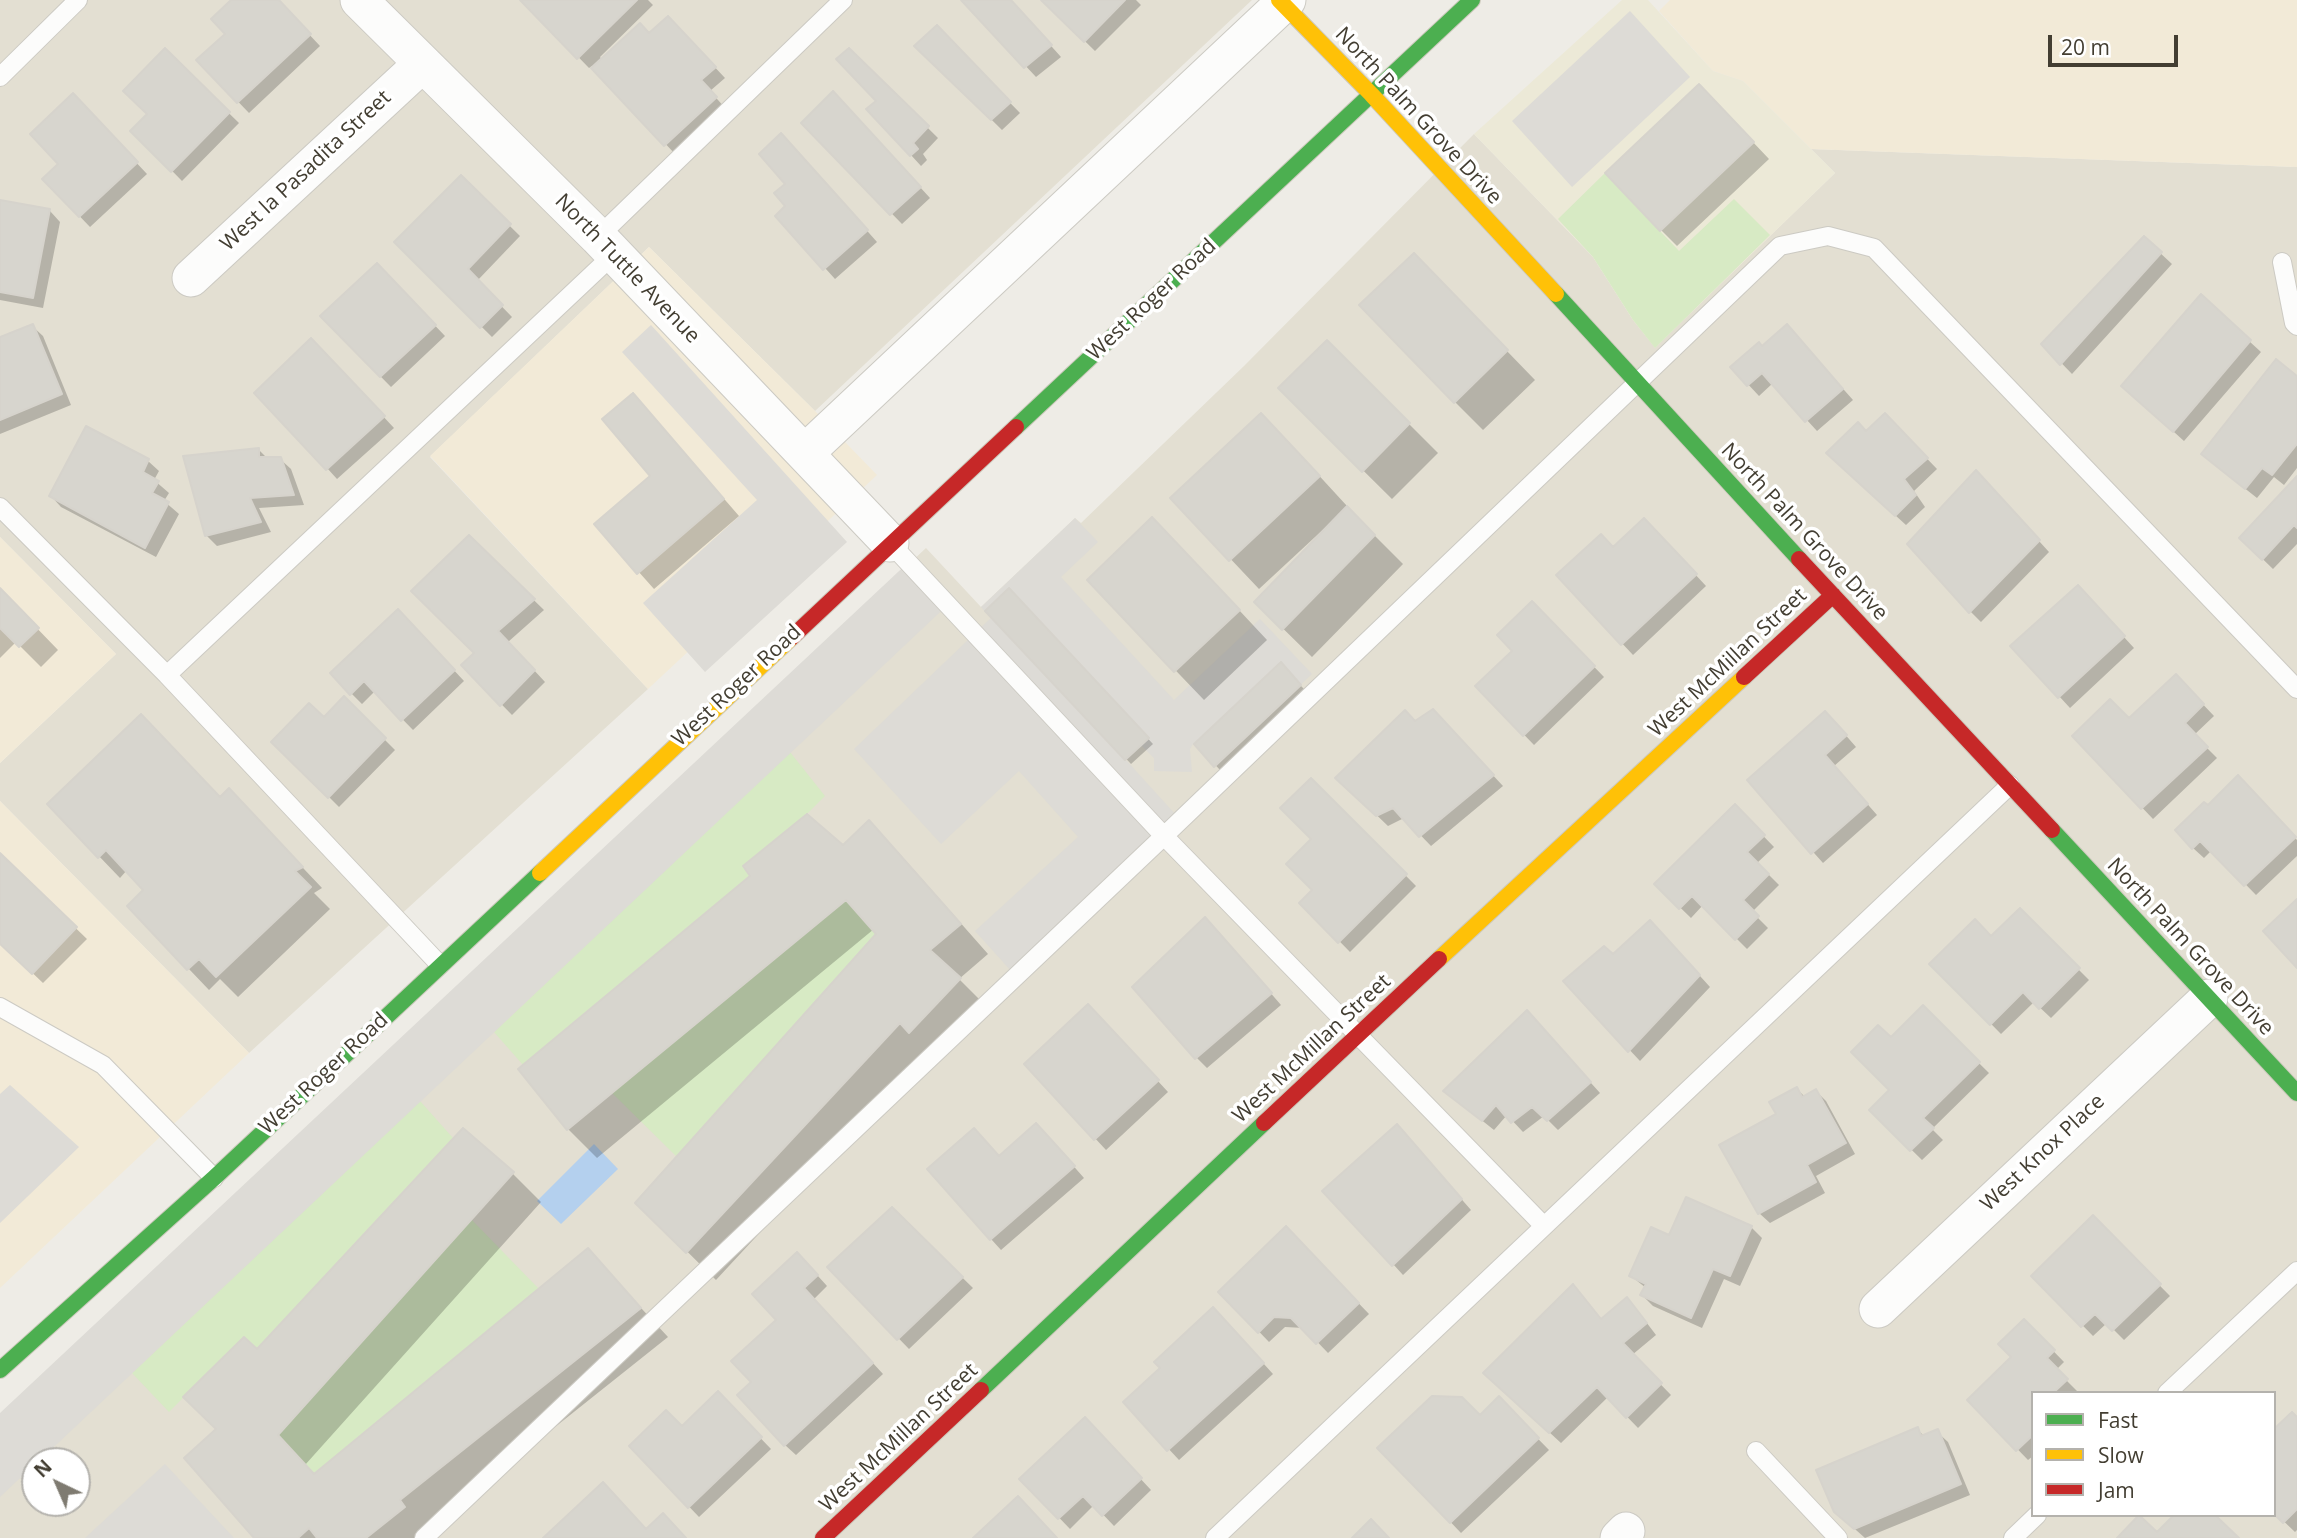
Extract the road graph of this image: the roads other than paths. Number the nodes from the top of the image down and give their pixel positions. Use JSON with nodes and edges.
{"nodes":[{"id":1,"x":78,"y":0,"type":"edge"},
{"id":2,"x":359,"y":0,"type":"edge"},
{"id":3,"x":1472,"y":0,"type":"edge"},
{"id":4,"x":1283,"y":1,"type":"edge"},
{"id":5,"x":834,"y":3,"type":"edge"},
{"id":6,"x":422,"y":64,"type":"junction"},
{"id":7,"x":0,"y":76,"type":"edge"},
{"id":8,"x":1371,"y":94,"type":"junction"},
{"id":9,"x":606,"y":245,"type":"junction"},
{"id":10,"x":2281,"y":262,"type":"dead end"},
{"id":11,"x":191,"y":278,"type":"dead end"},
{"id":12,"x":2297,"y":326,"type":"edge"},
{"id":13,"x":1637,"y":383,"type":"junction"},
{"id":14,"x":805,"y":453,"type":"junction"},
{"id":15,"x":0,"y":507,"type":"edge"},
{"id":16,"x":890,"y":543,"type":"junction"},
{"id":17,"x":1833,"y":595,"type":"junction"},
{"id":18,"x":167,"y":675,"type":"junction"},
{"id":19,"x":2297,"y":689,"type":"edge"},
{"id":20,"x":2010,"y":785,"type":"junction"},
{"id":21,"x":1164,"y":836,"type":"junction"},
{"id":22,"x":440,"y":965,"type":"junction"},
{"id":23,"x":2209,"y":998,"type":"junction"},
{"id":24,"x":0,"y":1007,"type":"edge"},
{"id":25,"x":1357,"y":1035,"type":"junction"},
{"id":26,"x":2297,"y":1093,"type":"edge"},
{"id":27,"x":214,"y":1178,"type":"junction"},
{"id":28,"x":1544,"y":1226,"type":"junction"},
{"id":29,"x":2297,"y":1271,"type":"edge"},
{"id":30,"x":1878,"y":1309,"type":"dead end"},
{"id":31,"x":0,"y":1370,"type":"edge"},
{"id":32,"x":2170,"y":1391,"type":"edge"},
{"id":33,"x":1756,"y":1451,"type":"dead end"},
{"id":34,"x":2035,"y":1517,"type":"edge"},
{"id":35,"x":424,"y":1538,"type":"edge"},
{"id":36,"x":823,"y":1538,"type":"edge"},
{"id":37,"x":1215,"y":1538,"type":"edge"},
{"id":38,"x":1838,"y":1538,"type":"edge"},
{"id":39,"x":2013,"y":1538,"type":"edge"}],
"edges":[{"from":1,"to":7,"type":"lane"},
{"from":2,"to":6,"type":"street","name":"North Tuttle Avenue"},
{"from":3,"to":8,"type":"street","name":"West Roger Road"},
{"from":4,"to":8,"type":"street","name":"North Palm Grove Drive"},
{"from":4,"to":14,"type":"street"},
{"from":5,"to":9,"type":"lane"},
{"from":6,"to":9,"type":"street","name":"North Tuttle Avenue"},
{"from":6,"to":11,"type":"street","name":"West la Pasadita Street"},
{"from":8,"to":13,"type":"street","name":"North Palm Grove Drive"},
{"from":8,"to":16,"type":"street","name":"West Roger Road"},
{"from":9,"to":14,"type":"street","name":"North Tuttle Avenue"},
{"from":9,"to":18,"type":"lane"},
{"from":10,"to":12,"type":"lane"},
{"from":13,"to":17,"type":"street","name":"North Palm Grove Drive"},
{"from":13,"to":19,"type":"lane"},
{"from":13,"to":21,"type":"lane"},
{"from":14,"to":16,"type":"street","name":"North Tuttle Avenue"},
{"from":15,"to":18,"type":"lane"},
{"from":16,"to":21,"type":"lane"},
{"from":16,"to":22,"type":"street","name":"West Roger Road"},
{"from":17,"to":20,"type":"street","name":"North Palm Grove Drive"},
{"from":17,"to":25,"type":"street","name":"West McMillan Street"},
{"from":18,"to":22,"type":"lane"},
{"from":20,"to":23,"type":"street","name":"North Palm Grove Drive"},
{"from":20,"to":28,"type":"lane"},
{"from":21,"to":25,"type":"lane"},
{"from":21,"to":35,"type":"lane"},
{"from":22,"to":27,"type":"street","name":"West Roger Road"},
{"from":23,"to":26,"type":"street","name":"North Palm Grove Drive"},
{"from":23,"to":30,"type":"street","name":"West Knox Place"},
{"from":24,"to":27,"type":"lane"},
{"from":25,"to":28,"type":"lane"},
{"from":25,"to":36,"type":"street","name":"West McMillan Street"},
{"from":27,"to":31,"type":"street","name":"West Roger Road"},
{"from":28,"to":37,"type":"lane"},
{"from":29,"to":32,"type":"lane"},
{"from":33,"to":38,"type":"lane"},
{"from":34,"to":39,"type":"lane"}]}
